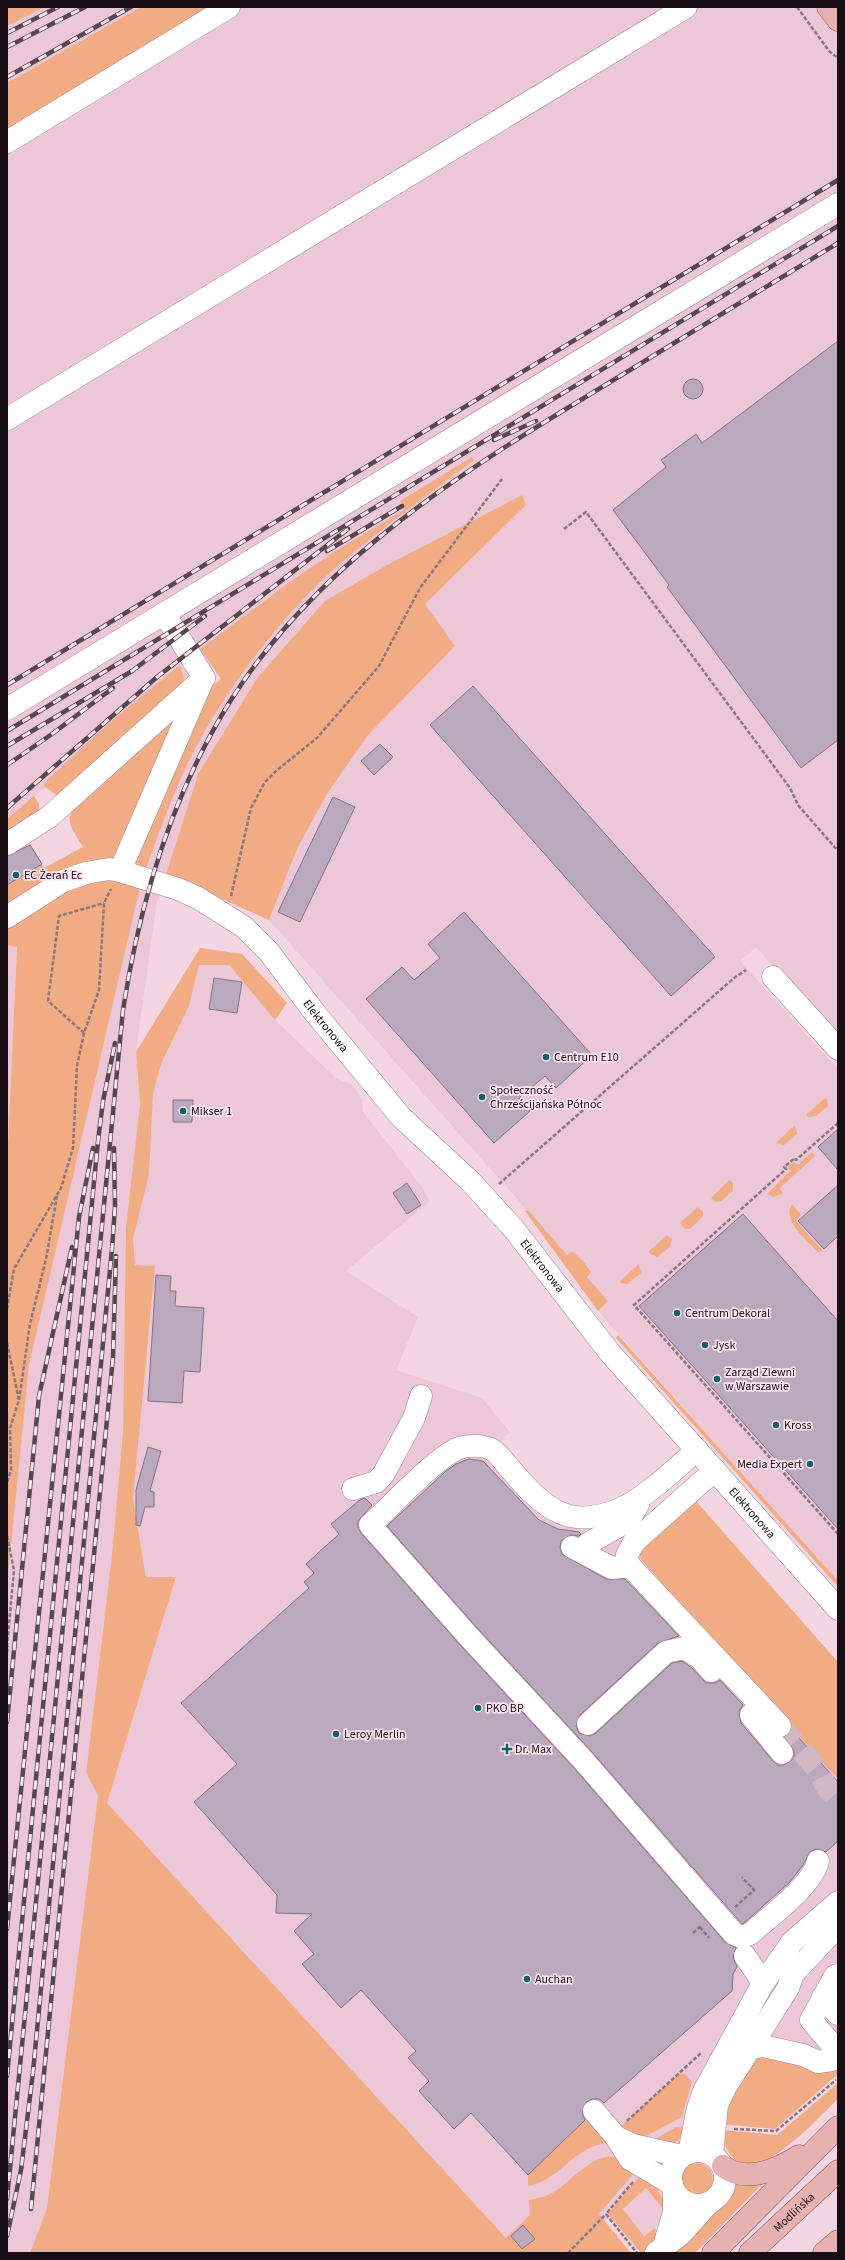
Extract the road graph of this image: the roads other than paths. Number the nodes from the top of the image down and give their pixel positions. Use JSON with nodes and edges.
{"nodes":[{"id":1,"x":229,"y":7,"type":"edge"},
{"id":2,"x":686,"y":7,"type":"edge"},
{"id":3,"x":828,"y":7,"type":"edge"},
{"id":4,"x":838,"y":20,"type":"edge"},
{"id":5,"x":7,"y":142,"type":"edge"},
{"id":6,"x":838,"y":204,"type":"edge"},
{"id":7,"x":7,"y":419,"type":"edge"},
{"id":8,"x":164,"y":614,"type":"junction"},
{"id":9,"x":204,"y":678,"type":"junction"},
{"id":10,"x":7,"y":709,"type":"edge"},
{"id":11,"x":7,"y":844,"type":"edge"},
{"id":12,"x":120,"y":870,"type":"junction"},
{"id":13,"x":7,"y":917,"type":"edge"},
{"id":14,"x":773,"y":977,"type":"dead end"},
{"id":15,"x":838,"y":1049,"type":"edge"},
{"id":16,"x":422,"y":1396,"type":"dead end"},
{"id":17,"x":697,"y":1450,"type":"junction"},
{"id":18,"x":715,"y":1470,"type":"junction"},
{"id":19,"x":353,"y":1489,"type":"dead end"},
{"id":20,"x":646,"y":1492,"type":"junction"},
{"id":21,"x":607,"y":1514,"type":"junction"},
{"id":22,"x":628,"y":1521,"type":"junction"},
{"id":23,"x":653,"y":1524,"type":"junction"},
{"id":24,"x":627,"y":1555,"type":"dead end"},
{"id":25,"x":838,"y":1609,"type":"edge"},
{"id":26,"x":588,"y":1724,"type":"dead end"},
{"id":27,"x":780,"y":1726,"type":"tunnel mouth"},
{"id":28,"x":782,"y":1753,"type":"dead end"},
{"id":29,"x":818,"y":1861,"type":"dead end"},
{"id":30,"x":838,"y":1902,"type":"edge"},
{"id":31,"x":838,"y":1926,"type":"edge"},
{"id":32,"x":745,"y":1956,"type":"dead end"},
{"id":33,"x":762,"y":1985,"type":"junction"},
{"id":34,"x":831,"y":1987,"type":"edge"},
{"id":35,"x":788,"y":1988,"type":"junction"},
{"id":36,"x":838,"y":2014,"type":"edge"},
{"id":37,"x":838,"y":2035,"type":"edge"},
{"id":38,"x":749,"y":2048,"type":"junction"},
{"id":39,"x":838,"y":2053,"type":"edge"},
{"id":40,"x":594,"y":2111,"type":"dead end"},
{"id":41,"x":838,"y":2126,"type":"edge"},
{"id":42,"x":616,"y":2137,"type":"junction"},
{"id":43,"x":685,"y":2154,"type":"junction"},
{"id":44,"x":717,"y":2160,"type":"junction"},
{"id":45,"x":838,"y":2171,"type":"edge"},
{"id":46,"x":673,"y":2188,"type":"junction"},
{"id":47,"x":708,"y":2204,"type":"junction"},
{"id":48,"x":838,"y":2241,"type":"edge"},
{"id":49,"x":660,"y":2249,"type":"edge"},
{"id":50,"x":713,"y":2253,"type":"edge"},
{"id":51,"x":750,"y":2253,"type":"edge"},
{"id":52,"x":824,"y":2253,"type":"edge"}],
"edges":[{"from":1,"to":5,"type":"street"},
{"from":2,"to":7,"type":"street"},
{"from":3,"to":4,"type":"main road"},
{"from":6,"to":8,"type":"street"},
{"from":8,"to":9,"type":"street"},
{"from":8,"to":10,"type":"street"},
{"from":9,"to":11,"type":"street"},
{"from":9,"to":12,"type":"street"},
{"from":12,"to":13,"type":"street","name":"Elektronowa"},
{"from":12,"to":17,"type":"street","name":"Elektronowa"},
{"from":14,"to":15,"type":"street"},
{"from":16,"to":19,"type":"street"},
{"from":17,"to":18,"type":"street","name":"Elektronowa"},
{"from":17,"to":20,"type":"street"},
{"from":18,"to":23,"type":"street"},
{"from":18,"to":25,"type":"street","name":"Elektronowa"},
{"from":20,"to":21,"type":"street"},
{"from":20,"to":22,"type":"street"},
{"from":21,"to":22,"type":"street"},
{"from":21,"to":29,"type":"street"},
{"from":22,"to":23,"type":"street"},
{"from":22,"to":27,"type":"street"},
{"from":23,"to":24,"type":"street"},
{"from":26,"to":28,"type":"street"},
{"from":30,"to":33,"type":"street"},
{"from":31,"to":35,"type":"street"},
{"from":32,"to":33,"type":"street"},
{"from":33,"to":43,"type":"street"},
{"from":34,"to":35,"type":"street"},
{"from":34,"to":36,"type":"street"},
{"from":34,"to":37,"type":"street"},
{"from":34,"to":39,"type":"street"},
{"from":35,"to":38,"type":"street"},
{"from":38,"to":39,"type":"street"},
{"from":38,"to":44,"type":"street"},
{"from":40,"to":42,"type":"street"},
{"from":41,"to":44,"type":"main road"},
{"from":41,"to":50,"type":"main road"},
{"from":42,"to":43,"type":"street"},
{"from":42,"to":46,"type":"street"},
{"from":43,"to":44,"type":"street"},
{"from":43,"to":46,"type":"street"},
{"from":44,"to":47,"type":"street"},
{"from":45,"to":51,"type":"main road","name":"Modlińska"},
{"from":46,"to":47,"type":"street"},
{"from":46,"to":49,"type":"street"},
{"from":47,"to":49,"type":"street"},
{"from":48,"to":52,"type":"main road"}]}
